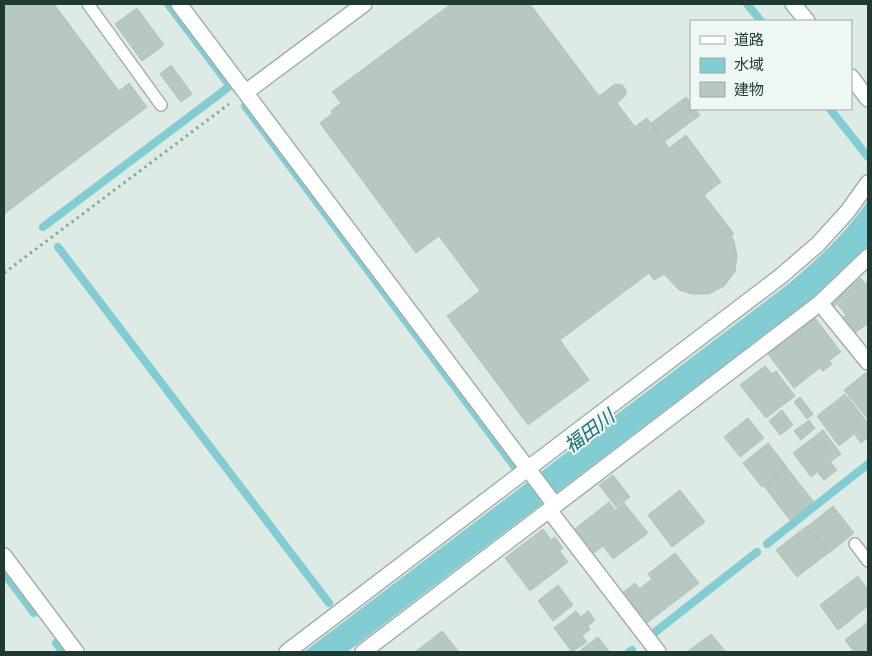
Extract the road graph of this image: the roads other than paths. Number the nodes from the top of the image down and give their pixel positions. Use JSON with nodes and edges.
{"nodes":[{"id":1,"x":88,"y":4,"type":"edge"},
{"id":2,"x":179,"y":4,"type":"edge"},
{"id":3,"x":364,"y":4,"type":"edge"},
{"id":4,"x":793,"y":4,"type":"edge"},
{"id":5,"x":806,"y":20,"type":"edge"},
{"id":6,"x":852,"y":78,"type":"edge"},
{"id":7,"x":246,"y":92,"type":"junction"},
{"id":8,"x":868,"y":99,"type":"edge"},
{"id":9,"x":161,"y":105,"type":"dead end"},
{"id":10,"x":868,"y":183,"type":"edge"},
{"id":11,"x":868,"y":257,"type":"edge"},
{"id":12,"x":820,"y":303,"type":"junction"},
{"id":13,"x":868,"y":362,"type":"edge"},
{"id":14,"x":529,"y":471,"type":"junction"},
{"id":15,"x":552,"y":505,"type":"junction"},
{"id":16,"x":855,"y":544,"type":"dead end"},
{"id":17,"x":4,"y":556,"type":"edge"},
{"id":18,"x":868,"y":561,"type":"edge"},
{"id":19,"x":76,"y":652,"type":"edge"},
{"id":20,"x":287,"y":652,"type":"edge"},
{"id":21,"x":363,"y":652,"type":"edge"},
{"id":22,"x":658,"y":652,"type":"edge"}],
"edges":[{"from":1,"to":9,"type":"lane"},
{"from":2,"to":7,"type":"street"},
{"from":3,"to":7,"type":"street"},
{"from":4,"to":5,"type":"street"},
{"from":6,"to":8,"type":"street"},
{"from":7,"to":14,"type":"street"},
{"from":10,"to":14,"type":"street"},
{"from":11,"to":12,"type":"street"},
{"from":12,"to":13,"type":"street"},
{"from":12,"to":15,"type":"street"},
{"from":14,"to":15,"type":"street"},
{"from":14,"to":20,"type":"street"},
{"from":15,"to":21,"type":"street"},
{"from":15,"to":22,"type":"street"},
{"from":16,"to":18,"type":"lane"},
{"from":17,"to":19,"type":"street"}]}
